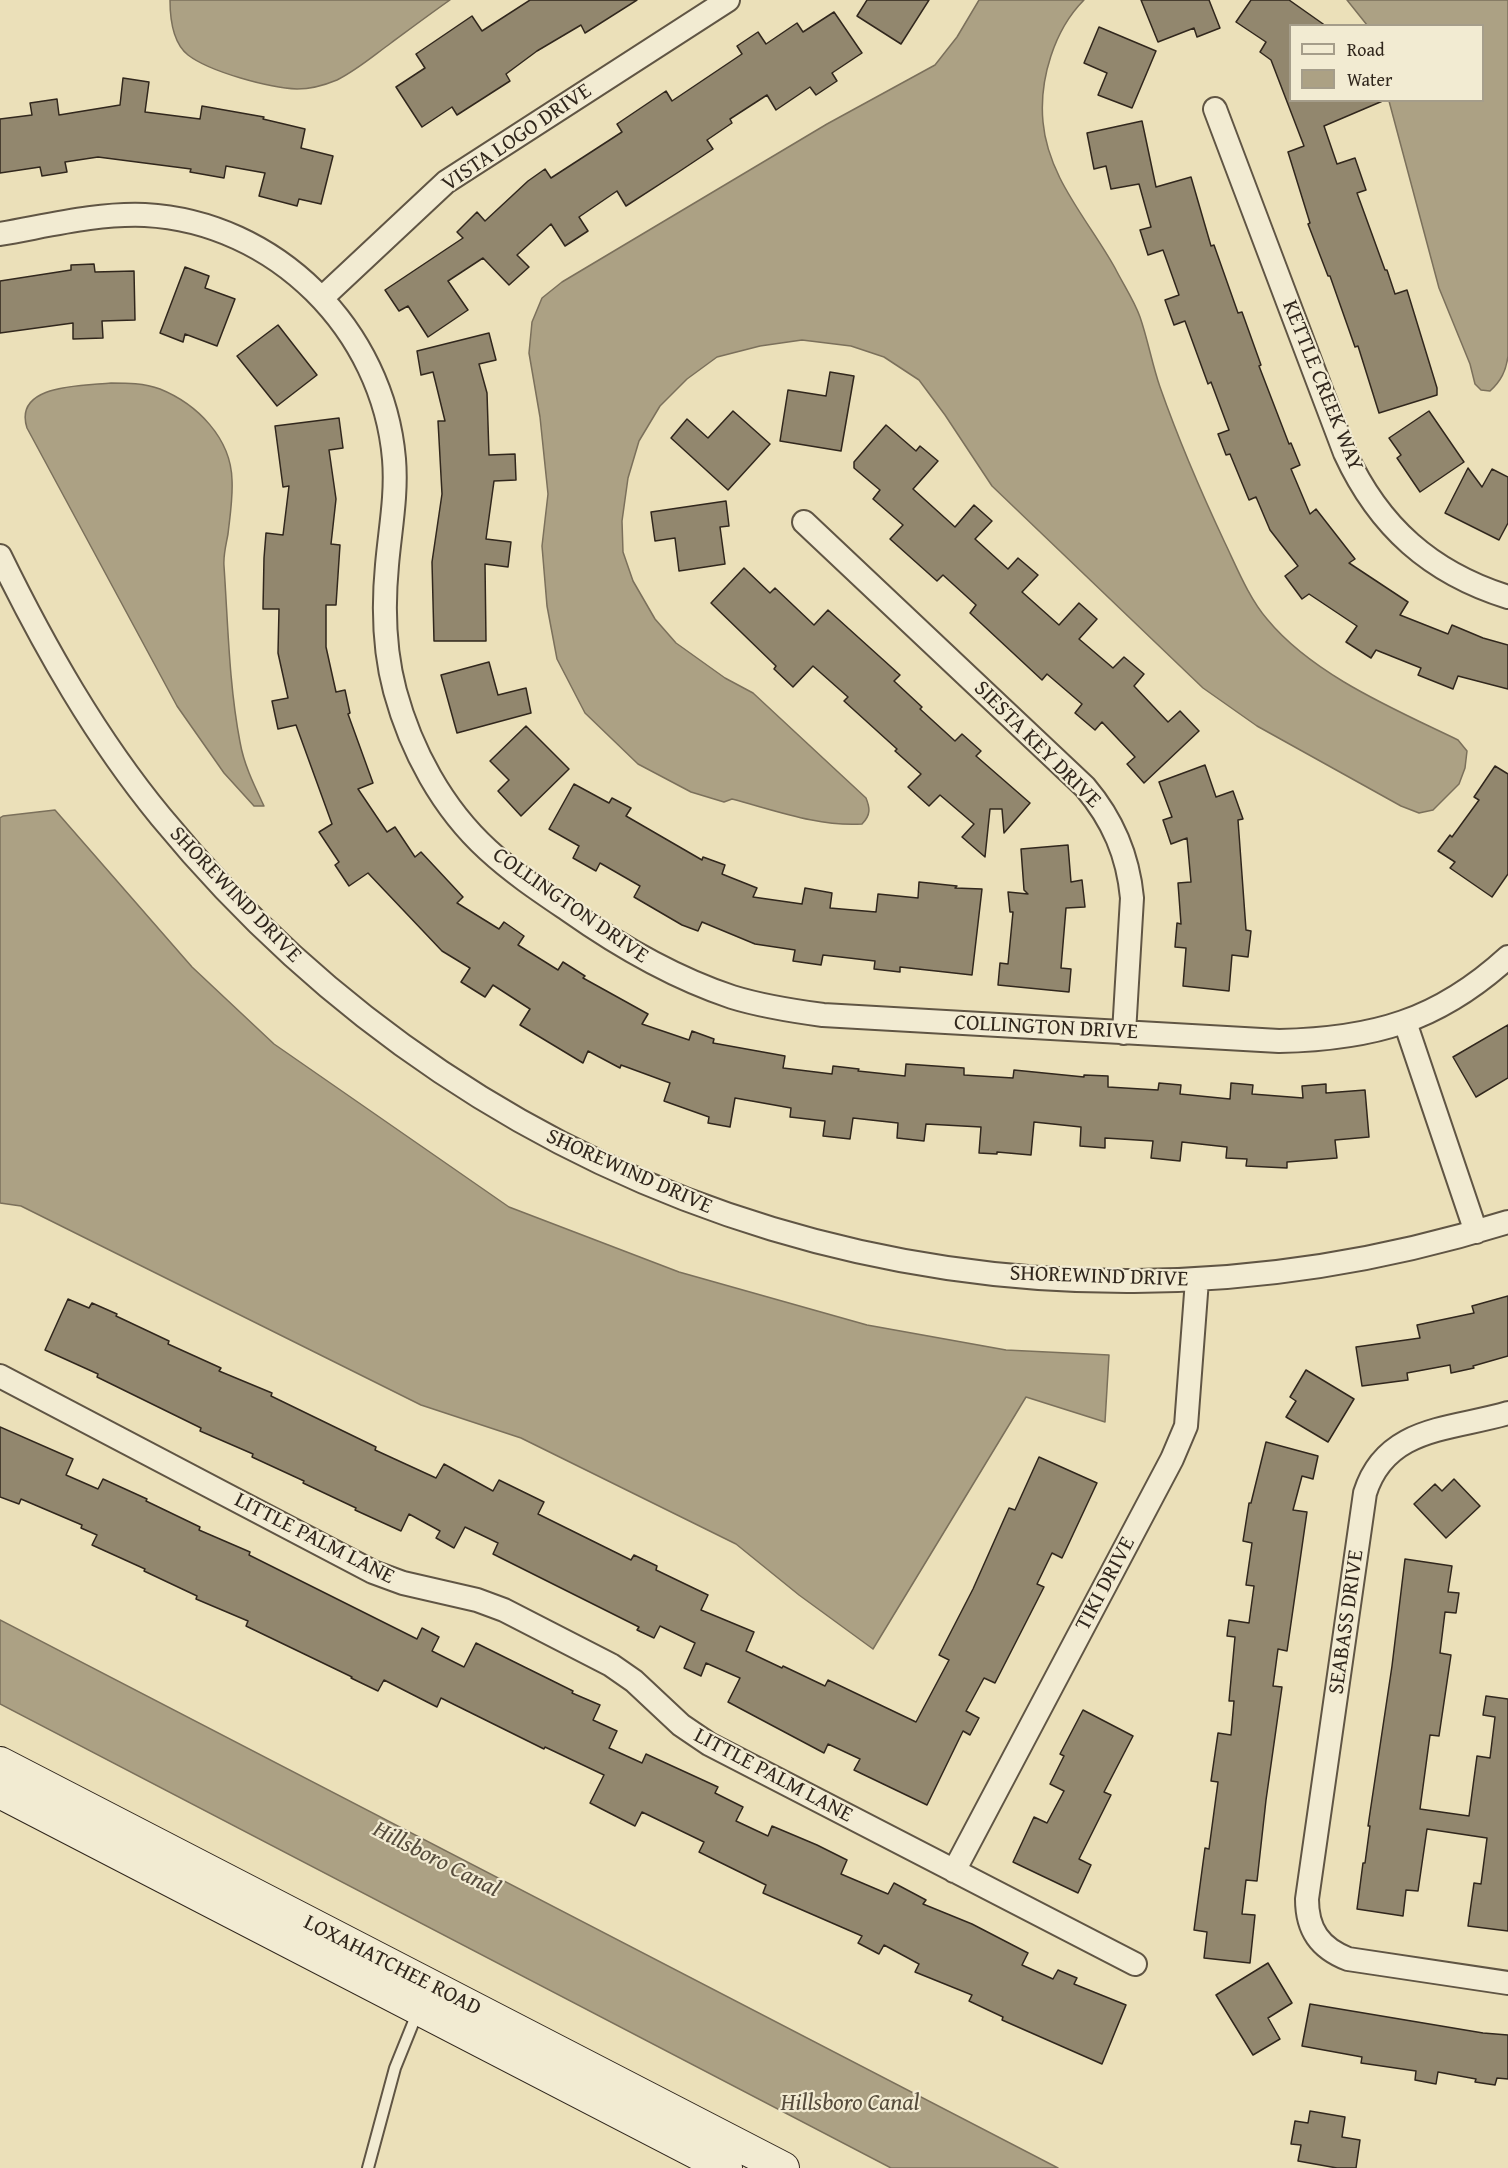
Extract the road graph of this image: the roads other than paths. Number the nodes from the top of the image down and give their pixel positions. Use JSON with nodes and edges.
{"nodes":[{"id":1,"x":728,"y":0,"type":"edge"},
{"id":2,"x":1215,"y":109,"type":"dead end"},
{"id":3,"x":0,"y":234,"type":"edge"},
{"id":4,"x":322,"y":298,"type":"junction"},
{"id":5,"x":804,"y":522,"type":"dead end"},
{"id":6,"x":0,"y":556,"type":"edge"},
{"id":7,"x":1508,"y":597,"type":"edge"},
{"id":8,"x":1508,"y":957,"type":"edge"},
{"id":9,"x":1405,"y":1022,"type":"junction"},
{"id":10,"x":1124,"y":1033,"type":"junction"},
{"id":11,"x":1508,"y":1222,"type":"edge"},
{"id":12,"x":1476,"y":1232,"type":"junction"},
{"id":13,"x":1197,"y":1280,"type":"junction"},
{"id":14,"x":0,"y":1376,"type":"edge"},
{"id":15,"x":1508,"y":1413,"type":"edge"},
{"id":16,"x":0,"y":1763,"type":"edge"},
{"id":17,"x":0,"y":1792,"type":"edge"},
{"id":18,"x":954,"y":1871,"type":"junction"},
{"id":19,"x":1135,"y":1964,"type":"dead end"},
{"id":20,"x":1508,"y":1983,"type":"edge"},
{"id":21,"x":419,"y":2010,"type":"junction"},
{"id":22,"x":368,"y":2168,"type":"edge"},
{"id":23,"x":726,"y":2168,"type":"edge"},
{"id":24,"x":783,"y":2168,"type":"edge"}],
"edges":[{"from":1,"to":4,"type":"street","name":"VISTA LOGO DRIVE"},
{"from":2,"to":7,"type":"street","name":"KETTLE CREEK WAY"},
{"from":3,"to":4,"type":"street","name":"COLLINGTON DRIVE"},
{"from":4,"to":10,"type":"street","name":"COLLINGTON DRIVE"},
{"from":5,"to":10,"type":"street","name":"SIESTA KEY DRIVE"},
{"from":6,"to":13,"type":"street","name":"SHOREWIND DRIVE"},
{"from":8,"to":9,"type":"street","name":"COLLINGTON DRIVE"},
{"from":9,"to":10,"type":"street","name":"COLLINGTON DRIVE"},
{"from":9,"to":12,"type":"street"},
{"from":11,"to":12,"type":"street","name":"SHOREWIND DRIVE"},
{"from":12,"to":13,"type":"street","name":"SHOREWIND DRIVE"},
{"from":13,"to":18,"type":"street","name":"TIKI DRIVE"},
{"from":14,"to":18,"type":"street","name":"LITTLE PALM LANE"},
{"from":15,"to":20,"type":"street","name":"SEABASS DRIVE"},
{"from":16,"to":24,"type":"main road","name":"LOXAHATCHEE ROAD"},
{"from":17,"to":21,"type":"main road","name":"LOXAHATCHEE ROAD"},
{"from":18,"to":19,"type":"street","name":"LITTLE PALM LANE"},
{"from":21,"to":22,"type":"lane"},
{"from":21,"to":23,"type":"main road","name":"LOXAHATCHEE ROAD"}]}
